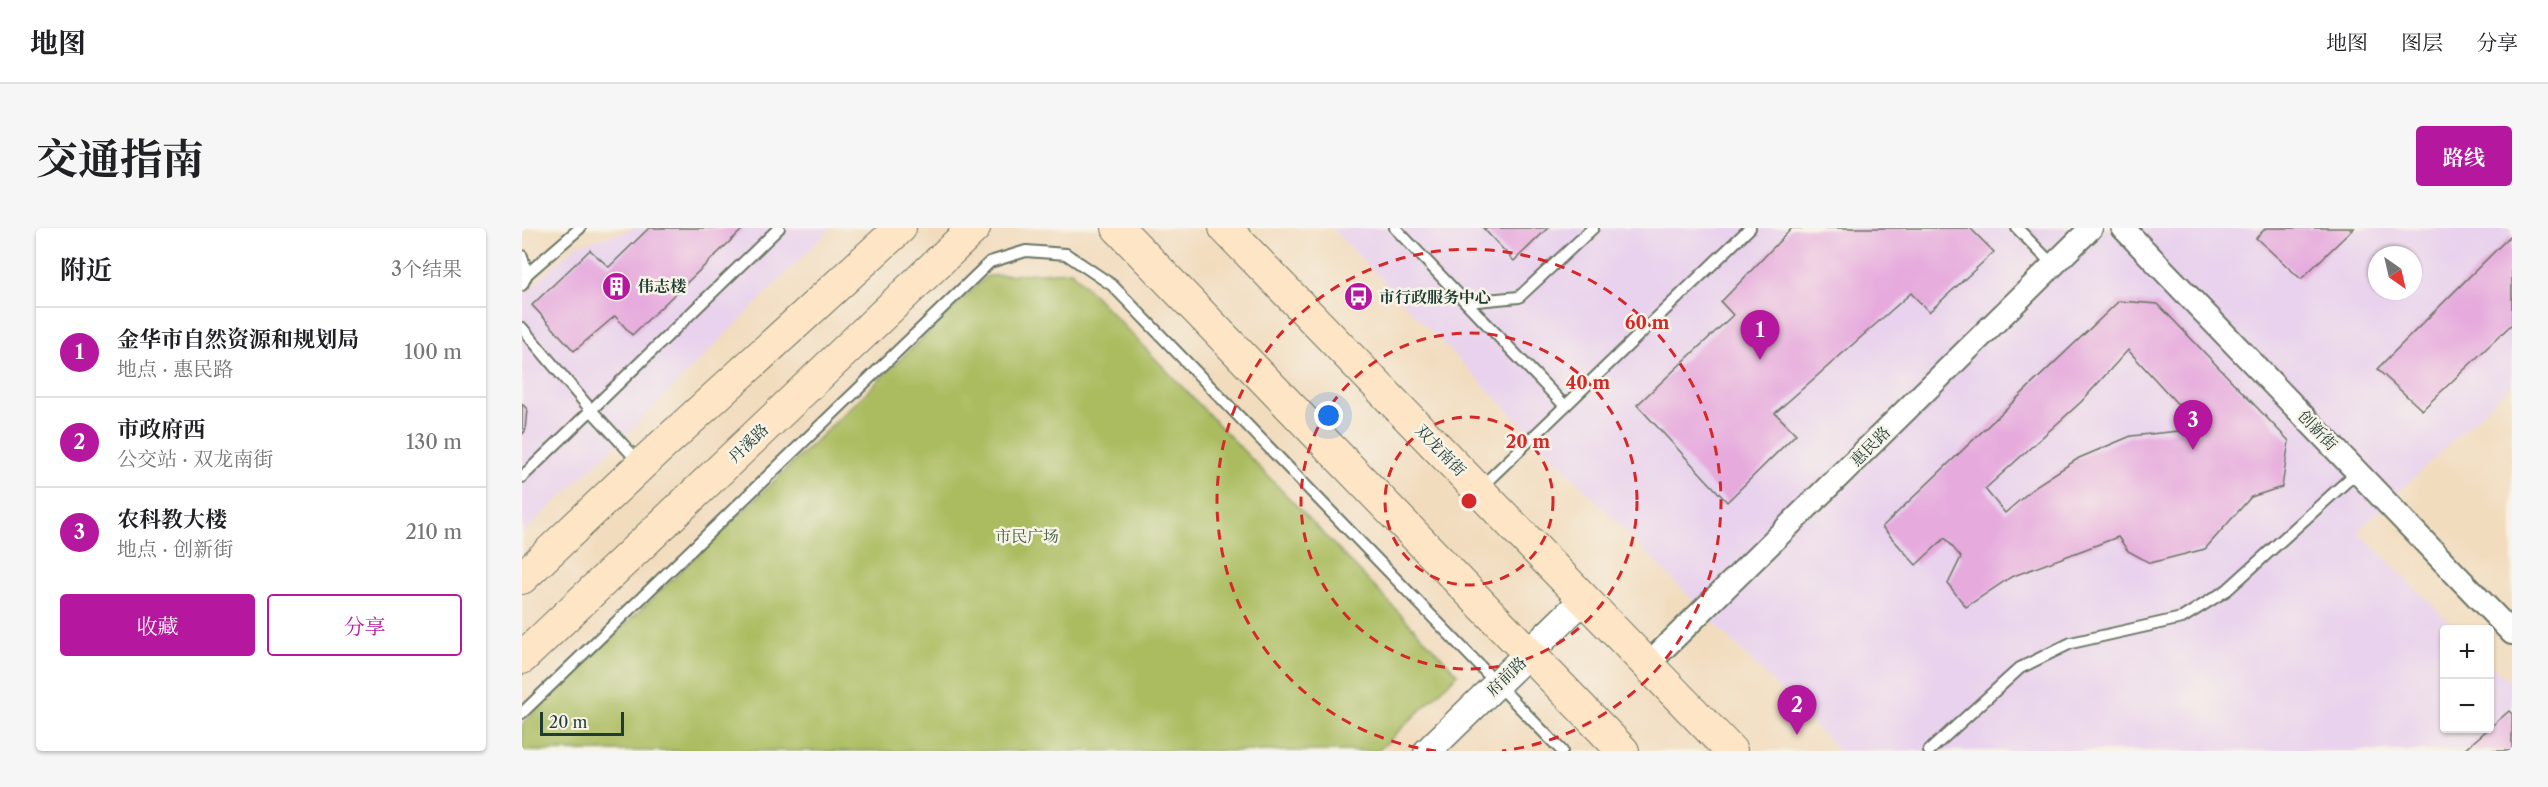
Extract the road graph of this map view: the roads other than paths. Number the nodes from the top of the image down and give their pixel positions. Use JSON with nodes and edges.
{"nodes":[{"id":1,"x":580,"y":228,"type":"edge"},
{"id":2,"x":779,"y":228,"type":"edge"},
{"id":3,"x":900,"y":228,"type":"edge"},
{"id":4,"x":974,"y":228,"type":"edge"},
{"id":5,"x":1118,"y":228,"type":"edge"},
{"id":6,"x":1225,"y":228,"type":"edge"},
{"id":7,"x":1395,"y":228,"type":"edge"},
{"id":8,"x":1593,"y":228,"type":"edge"},
{"id":9,"x":1750,"y":228,"type":"edge"},
{"id":10,"x":2017,"y":228,"type":"edge"},
{"id":11,"x":2091,"y":228,"type":"edge"},
{"id":12,"x":2123,"y":228,"type":"edge"},
{"id":13,"x":522,"y":256,"type":"edge"},
{"id":14,"x":2053,"y":265,"type":"junction"},
{"id":15,"x":527,"y":274,"type":"junction"},
{"id":16,"x":522,"y":285,"type":"edge"},
{"id":17,"x":1466,"y":302,"type":"junction"},
{"id":18,"x":522,"y":328,"type":"edge"},
{"id":19,"x":1565,"y":406,"type":"junction"},
{"id":20,"x":591,"y":410,"type":"junction"},
{"id":21,"x":642,"y":464,"type":"junction"},
{"id":22,"x":2358,"y":472,"type":"junction"},
{"id":23,"x":522,"y":477,"type":"edge"},
{"id":24,"x":1478,"y":489,"type":"junction"},
{"id":25,"x":522,"y":578,"type":"edge"},
{"id":26,"x":1584,"y":599,"type":"junction"},
{"id":27,"x":2512,"y":633,"type":"edge"},
{"id":28,"x":1529,"y":654,"type":"junction"},
{"id":29,"x":522,"y":658,"type":"edge"},
{"id":30,"x":1648,"y":664,"type":"junction"},
{"id":31,"x":1498,"y":684,"type":"junction"},
{"id":32,"x":522,"y":713,"type":"edge"},
{"id":33,"x":1428,"y":751,"type":"edge"},
{"id":34,"x":1562,"y":751,"type":"edge"},
{"id":35,"x":1623,"y":751,"type":"edge"},
{"id":36,"x":1731,"y":751,"type":"edge"},
{"id":37,"x":1929,"y":751,"type":"edge"}],
"edges":[{"from":1,"to":15,"type":"lane"},
{"from":2,"to":20,"type":"lane"},
{"from":3,"to":21,"type":"main road"},
{"from":4,"to":29,"type":"main road","name":"丹溪路"},
{"from":5,"to":28,"type":"main road"},
{"from":6,"to":24,"type":"main road","name":"双龙南街"},
{"from":7,"to":17,"type":"lane"},
{"from":8,"to":17,"type":"lane"},
{"from":9,"to":19,"type":"lane"},
{"from":10,"to":14,"type":"lane"},
{"from":11,"to":14,"type":"street","name":"惠民路"},
{"from":12,"to":22,"type":"street","name":"创新街"},
{"from":13,"to":15,"type":"lane"},
{"from":14,"to":30,"type":"street","name":"惠民路"},
{"from":15,"to":16,"type":"lane"},
{"from":17,"to":19,"type":"lane"},
{"from":18,"to":20,"type":"lane"},
{"from":19,"to":24,"type":"lane"},
{"from":20,"to":21,"type":"lane"},
{"from":20,"to":23,"type":"lane"},
{"from":21,"to":25,"type":"main road"},
{"from":22,"to":27,"type":"street","name":"创新街"},
{"from":22,"to":37,"type":"lane"},
{"from":24,"to":26,"type":"main road","name":"双龙南街"},
{"from":26,"to":28,"type":"street","name":"府前路"},
{"from":26,"to":30,"type":"main road","name":"双龙南街"},
{"from":28,"to":31,"type":"street","name":"府前路"},
{"from":28,"to":35,"type":"main road"},
{"from":30,"to":36,"type":"main road","name":"双龙南街"},
{"from":31,"to":32,"type":"lane"},
{"from":31,"to":33,"type":"street","name":"府前路"},
{"from":31,"to":34,"type":"lane"}]}
